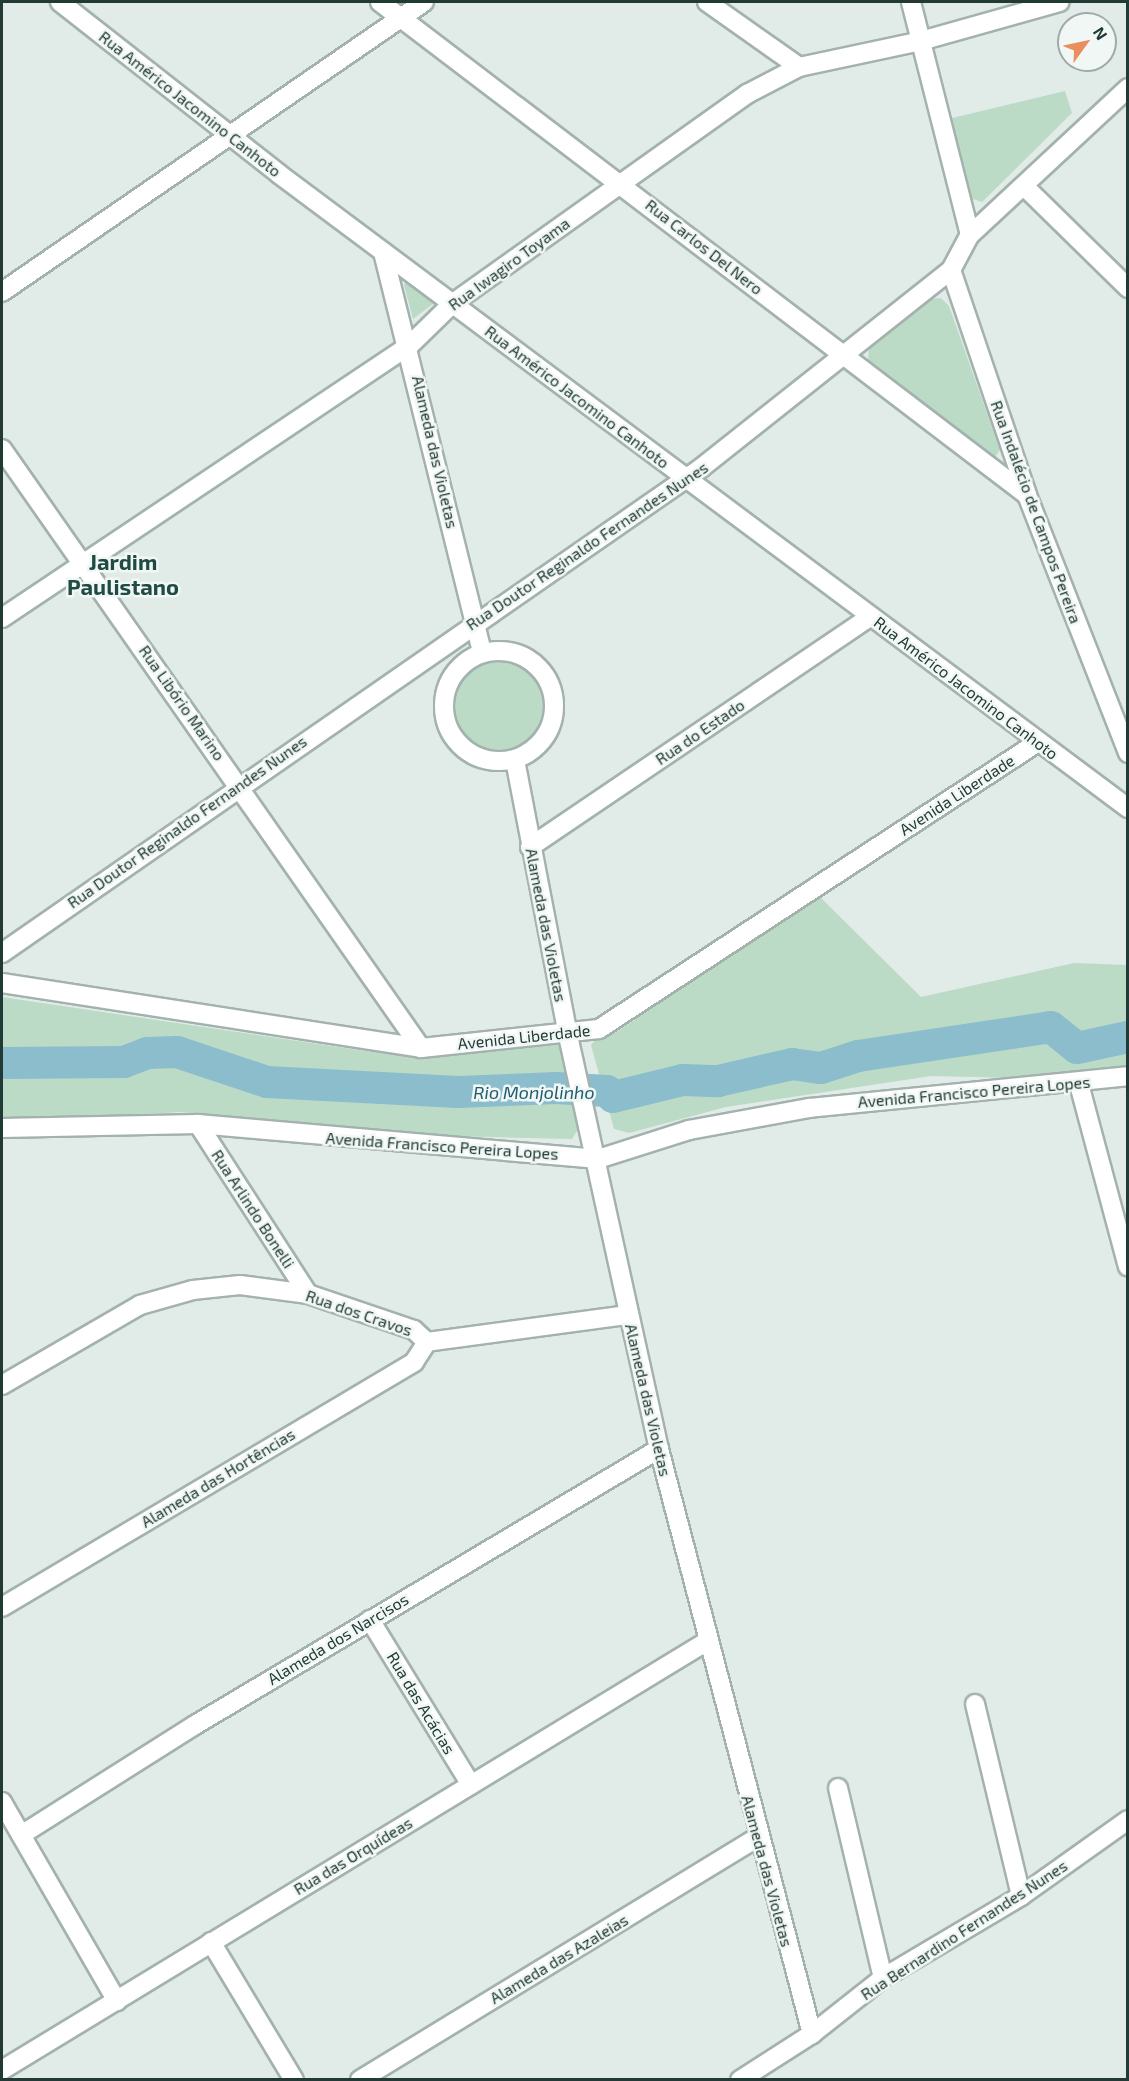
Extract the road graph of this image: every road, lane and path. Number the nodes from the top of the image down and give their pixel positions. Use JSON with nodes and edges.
{"nodes":[{"id":1,"x":60,"y":2,"type":"edge"},
{"id":2,"x":380,"y":2,"type":"edge"},
{"id":3,"x":424,"y":2,"type":"edge"},
{"id":4,"x":707,"y":2,"type":"edge"},
{"id":5,"x":911,"y":2,"type":"edge"},
{"id":6,"x":1060,"y":2,"type":"edge"},
{"id":7,"x":401,"y":18,"type":"junction"},
{"id":8,"x":921,"y":41,"type":"junction"},
{"id":9,"x":799,"y":67,"type":"junction"},
{"id":10,"x":1128,"y":88,"type":"edge"},
{"id":11,"x":233,"y":137,"type":"junction"},
{"id":12,"x":621,"y":183,"type":"junction"},
{"id":13,"x":1026,"y":188,"type":"junction"},
{"id":14,"x":970,"y":236,"type":"junction"},
{"id":15,"x":383,"y":252,"type":"junction"},
{"id":16,"x":951,"y":270,"type":"junction"},
{"id":17,"x":1128,"y":288,"type":"edge"},
{"id":18,"x":2,"y":292,"type":"edge"},
{"id":19,"x":453,"y":303,"type":"junction"},
{"id":20,"x":410,"y":345,"type":"junction"},
{"id":21,"x":844,"y":355,"type":"junction"},
{"id":22,"x":2,"y":449,"type":"edge"},
{"id":23,"x":685,"y":479,"type":"junction"},
{"id":24,"x":1027,"y":495,"type":"junction"},
{"id":25,"x":83,"y":564,"type":"junction"},
{"id":26,"x":870,"y":617,"type":"junction"},
{"id":27,"x":2,"y":618,"type":"edge"},
{"id":28,"x":474,"y":623,"type":"junction"},
{"id":29,"x":482,"y":652,"type":"junction"},
{"id":30,"x":1038,"y":742,"type":"junction"},
{"id":31,"x":1128,"y":753,"type":"edge"},
{"id":32,"x":515,"y":760,"type":"junction"},
{"id":33,"x":239,"y":784,"type":"junction"},
{"id":34,"x":1128,"y":808,"type":"edge"},
{"id":35,"x":530,"y":848,"type":"junction"},
{"id":36,"x":2,"y":953,"type":"edge"},
{"id":37,"x":2,"y":983,"type":"edge"},
{"id":38,"x":567,"y":1031,"type":"junction"},
{"id":39,"x":421,"y":1048,"type":"junction"},
{"id":40,"x":1128,"y":1076,"type":"edge"},
{"id":41,"x":1079,"y":1084,"type":"junction"},
{"id":42,"x":198,"y":1124,"type":"junction"},
{"id":43,"x":2,"y":1128,"type":"edge"},
{"id":44,"x":598,"y":1159,"type":"junction"},
{"id":45,"x":1128,"y":1267,"type":"edge"},
{"id":46,"x":308,"y":1293,"type":"junction"},
{"id":47,"x":628,"y":1315,"type":"junction"},
{"id":48,"x":427,"y":1342,"type":"junction"},
{"id":49,"x":2,"y":1385,"type":"edge"},
{"id":50,"x":659,"y":1449,"type":"junction"},
{"id":51,"x":2,"y":1606,"type":"edge"},
{"id":52,"x":370,"y":1620,"type":"junction"},
{"id":53,"x":706,"y":1642,"type":"junction"},
{"id":54,"x":975,"y":1704,"type":"dead end"},
{"id":55,"x":471,"y":1785,"type":"junction"},
{"id":56,"x":838,"y":1788,"type":"dead end"},
{"id":57,"x":2,"y":1802,"type":"edge"},
{"id":58,"x":1128,"y":1820,"type":"edge"},
{"id":59,"x":21,"y":1835,"type":"junction"},
{"id":60,"x":757,"y":1838,"type":"junction"},
{"id":61,"x":1021,"y":1896,"type":"junction"},
{"id":62,"x":211,"y":1942,"type":"junction"},
{"id":63,"x":883,"y":1978,"type":"junction"},
{"id":64,"x":117,"y":2001,"type":"junction"},
{"id":65,"x":812,"y":2034,"type":"junction"},
{"id":66,"x":2,"y":2070,"type":"edge"},
{"id":67,"x":294,"y":2079,"type":"edge"},
{"id":68,"x":360,"y":2079,"type":"edge"},
{"id":69,"x":740,"y":2079,"type":"edge"}],
"edges":[{"from":1,"to":11,"type":"street","name":"Rua Américo Jacomino Canhoto"},
{"from":2,"to":7,"type":"street","name":"Rua Carlos Del Nero"},
{"from":3,"to":7,"type":"street"},
{"from":4,"to":9,"type":"street"},
{"from":5,"to":8,"type":"street"},
{"from":6,"to":8,"type":"street","name":"Rua Iwagiro Toyama"},
{"from":7,"to":11,"type":"street"},
{"from":7,"to":12,"type":"street","name":"Rua Carlos Del Nero"},
{"from":8,"to":9,"type":"street","name":"Rua Iwagiro Toyama"},
{"from":8,"to":14,"type":"street"},
{"from":9,"to":12,"type":"street","name":"Rua Iwagiro Toyama"},
{"from":10,"to":13,"type":"street","name":"Rua Doutor Reginaldo Fernandes Nunes"},
{"from":11,"to":15,"type":"street","name":"Rua Américo Jacomino Canhoto"},
{"from":11,"to":18,"type":"street"},
{"from":12,"to":19,"type":"street","name":"Rua Iwagiro Toyama"},
{"from":12,"to":21,"type":"street","name":"Rua Carlos Del Nero"},
{"from":13,"to":14,"type":"street","name":"Rua Doutor Reginaldo Fernandes Nunes"},
{"from":13,"to":17,"type":"street"},
{"from":14,"to":16,"type":"street","name":"Rua Doutor Reginaldo Fernandes Nunes"},
{"from":15,"to":19,"type":"street","name":"Rua Américo Jacomino Canhoto"},
{"from":15,"to":20,"type":"street","name":"Alameda das Violetas"},
{"from":16,"to":21,"type":"street","name":"Rua Doutor Reginaldo Fernandes Nunes"},
{"from":16,"to":24,"type":"street","name":"Rua Indalécio de Campos Pereira"},
{"from":19,"to":20,"type":"street","name":"Rua Iwagiro Toyama"},
{"from":19,"to":23,"type":"street","name":"Rua Américo Jacomino Canhoto"},
{"from":20,"to":25,"type":"street","name":"Rua Iwagiro Toyama"},
{"from":20,"to":28,"type":"street","name":"Alameda das Violetas"},
{"from":21,"to":23,"type":"street","name":"Rua Doutor Reginaldo Fernandes Nunes"},
{"from":21,"to":24,"type":"street","name":"Rua Carlos Del Nero"},
{"from":22,"to":25,"type":"street","name":"Rua Libório Marino"},
{"from":23,"to":26,"type":"street","name":"Rua Américo Jacomino Canhoto"},
{"from":23,"to":28,"type":"street","name":"Rua Doutor Reginaldo Fernandes Nunes"},
{"from":24,"to":31,"type":"street","name":"Rua Indalécio de Campos Pereira"},
{"from":25,"to":27,"type":"street","name":"Rua Iwagiro Toyama"},
{"from":25,"to":33,"type":"street","name":"Rua Libório Marino"},
{"from":26,"to":30,"type":"street","name":"Rua Américo Jacomino Canhoto"},
{"from":26,"to":35,"type":"street","name":"Rua do Estado"},
{"from":28,"to":29,"type":"street","name":"Alameda das Violetas"},
{"from":28,"to":33,"type":"street","name":"Rua Doutor Reginaldo Fernandes Nunes"},
{"from":29,"to":32,"type":"street"},
{"from":29,"to":32,"type":"street"},
{"from":30,"to":34,"type":"street","name":"Rua Américo Jacomino Canhoto"},
{"from":30,"to":38,"type":"street","name":"Avenida Liberdade"},
{"from":32,"to":35,"type":"street","name":"Alameda das Violetas"},
{"from":33,"to":36,"type":"street","name":"Rua Doutor Reginaldo Fernandes Nunes"},
{"from":33,"to":39,"type":"street","name":"Rua Libório Marino"},
{"from":35,"to":38,"type":"street","name":"Alameda das Violetas"},
{"from":37,"to":39,"type":"street","name":"Avenida Liberdade"},
{"from":38,"to":39,"type":"street","name":"Avenida Liberdade"},
{"from":38,"to":44,"type":"street","name":"Alameda das Violetas"},
{"from":40,"to":41,"type":"street","name":"Avenida Francisco Pereira Lopes"},
{"from":41,"to":44,"type":"street","name":"Avenida Francisco Pereira Lopes"},
{"from":41,"to":45,"type":"street"},
{"from":42,"to":43,"type":"street","name":"Avenida Francisco Pereira Lopes"},
{"from":42,"to":44,"type":"street","name":"Avenida Francisco Pereira Lopes"},
{"from":42,"to":46,"type":"street","name":"Rua Arlindo Bonelli"},
{"from":44,"to":47,"type":"street","name":"Alameda das Violetas"},
{"from":46,"to":48,"type":"street","name":"Rua dos Cravos"},
{"from":46,"to":49,"type":"street","name":"Rua dos Cravos"},
{"from":47,"to":48,"type":"street","name":"Rua dos Cravos"},
{"from":47,"to":50,"type":"street","name":"Alameda das Violetas"},
{"from":48,"to":51,"type":"street","name":"Alameda das Hortências"},
{"from":50,"to":52,"type":"street","name":"Alameda dos Narcisos"},
{"from":50,"to":53,"type":"street","name":"Alameda das Violetas"},
{"from":52,"to":55,"type":"street","name":"Rua das Acácias"},
{"from":52,"to":59,"type":"street","name":"Alameda dos Narcisos"},
{"from":53,"to":55,"type":"street","name":"Rua das Orquídeas"},
{"from":53,"to":60,"type":"street","name":"Alameda das Violetas"},
{"from":54,"to":61,"type":"street"},
{"from":55,"to":62,"type":"street","name":"Rua das Orquídeas"},
{"from":56,"to":63,"type":"street"},
{"from":57,"to":59,"type":"street"},
{"from":58,"to":61,"type":"street","name":"Rua Bernardino Fernandes Nunes"},
{"from":59,"to":64,"type":"street"},
{"from":60,"to":65,"type":"street","name":"Alameda das Violetas"},
{"from":60,"to":68,"type":"street","name":"Alameda das Azaleias"},
{"from":61,"to":63,"type":"street","name":"Rua Bernardino Fernandes Nunes"},
{"from":62,"to":64,"type":"street","name":"Rua das Orquídeas"},
{"from":62,"to":67,"type":"street"},
{"from":63,"to":65,"type":"street","name":"Rua Bernardino Fernandes Nunes"},
{"from":64,"to":66,"type":"street","name":"Rua das Orquídeas"},
{"from":65,"to":69,"type":"street","name":"Rua Bernardino Fernandes Nunes"}]}
